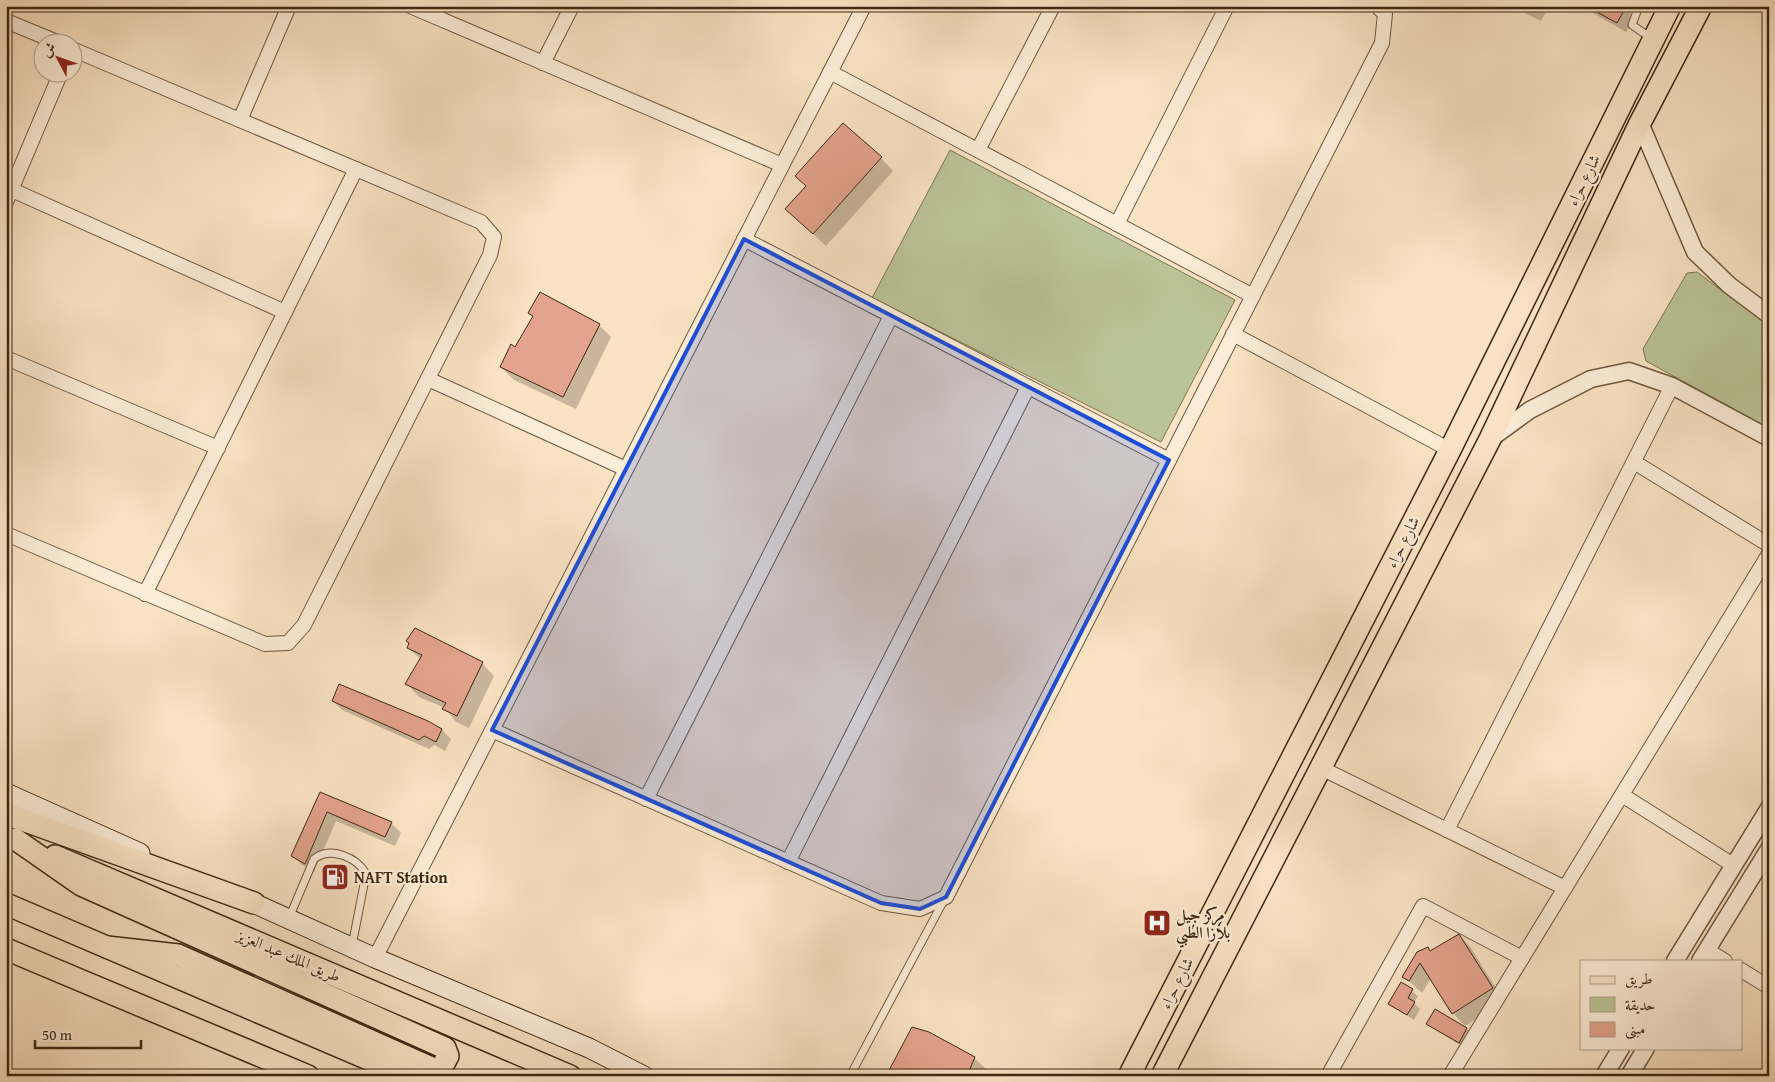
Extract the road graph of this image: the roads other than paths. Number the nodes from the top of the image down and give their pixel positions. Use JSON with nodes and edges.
{"nodes":[{"id":1,"x":289,"y":6,"type":"edge"},
{"id":2,"x":410,"y":6,"type":"edge"},
{"id":3,"x":572,"y":6,"type":"edge"},
{"id":4,"x":864,"y":6,"type":"edge"},
{"id":5,"x":1053,"y":6,"type":"edge"},
{"id":6,"x":1227,"y":6,"type":"edge"},
{"id":7,"x":1377,"y":6,"type":"edge"},
{"id":8,"x":1670,"y":6,"type":"edge"},
{"id":9,"x":1701,"y":6,"type":"edge"},
{"id":10,"x":1637,"y":7,"type":"edge"},
{"id":11,"x":6,"y":21,"type":"edge"},
{"id":12,"x":33,"y":32,"type":"edge"},
{"id":13,"x":1653,"y":40,"type":"junction"},
{"id":14,"x":82,"y":53,"type":"edge"},
{"id":15,"x":542,"y":63,"type":"junction"},
{"id":16,"x":830,"y":72,"type":"junction"},
{"id":17,"x":57,"y":82,"type":"edge"},
{"id":18,"x":240,"y":120,"type":"junction"},
{"id":19,"x":1640,"y":124,"type":"junction"},
{"id":20,"x":978,"y":150,"type":"junction"},
{"id":21,"x":782,"y":165,"type":"junction"},
{"id":22,"x":356,"y":169,"type":"junction"},
{"id":23,"x":9,"y":196,"type":"edge"},
{"id":24,"x":1117,"y":224,"type":"junction"},
{"id":25,"x":744,"y":239,"type":"junction"},
{"id":26,"x":1253,"y":296,"type":"junction"},
{"id":27,"x":286,"y":312,"type":"junction"},
{"id":28,"x":1769,"y":315,"type":"edge"},
{"id":29,"x":892,"y":316,"type":"junction"},
{"id":30,"x":1233,"y":334,"type":"junction"},
{"id":31,"x":6,"y":358,"type":"edge"},
{"id":32,"x":428,"y":379,"type":"junction"},
{"id":33,"x":1672,"y":386,"type":"junction"},
{"id":34,"x":1028,"y":387,"type":"junction"},
{"id":35,"x":1769,"y":438,"type":"edge"},
{"id":36,"x":1490,"y":439,"type":"junction"},
{"id":37,"x":218,"y":448,"type":"junction"},
{"id":38,"x":1450,"y":450,"type":"junction"},
{"id":39,"x":1169,"y":460,"type":"junction"},
{"id":40,"x":1634,"y":462,"type":"junction"},
{"id":41,"x":626,"y":469,"type":"junction"},
{"id":42,"x":6,"y":534,"type":"edge"},
{"id":43,"x":1769,"y":545,"type":"edge"},
{"id":44,"x":1769,"y":554,"type":"edge"},
{"id":45,"x":1382,"y":582,"type":"junction"},
{"id":46,"x":145,"y":594,"type":"junction"},
{"id":47,"x":1410,"y":595,"type":"junction"},
{"id":48,"x":492,"y":730,"type":"junction"},
{"id":49,"x":1321,"y":768,"type":"junction"},
{"id":50,"x":6,"y":793,"type":"edge"},
{"id":51,"x":1622,"y":795,"type":"junction"},
{"id":52,"x":646,"y":799,"type":"junction"},
{"id":53,"x":1769,"y":808,"type":"edge"},
{"id":54,"x":6,"y":814,"type":"edge"},
{"id":55,"x":1447,"y":830,"type":"junction"},
{"id":56,"x":10,"y":837,"type":"edge"},
{"id":57,"x":1769,"y":850,"type":"edge"},
{"id":58,"x":788,"y":862,"type":"junction"},
{"id":59,"x":1733,"y":867,"type":"junction"},
{"id":60,"x":1750,"y":880,"type":"junction"},
{"id":61,"x":1565,"y":888,"type":"junction"},
{"id":62,"x":946,"y":897,"type":"junction"},
{"id":63,"x":254,"y":903,"type":"junction"},
{"id":64,"x":6,"y":904,"type":"edge"},
{"id":65,"x":289,"y":918,"type":"junction"},
{"id":66,"x":352,"y":946,"type":"junction"},
{"id":67,"x":107,"y":947,"type":"junction"},
{"id":68,"x":6,"y":949,"type":"edge"},
{"id":69,"x":1704,"y":955,"type":"edge"},
{"id":70,"x":375,"y":958,"type":"junction"},
{"id":71,"x":1522,"y":958,"type":"junction"},
{"id":72,"x":1676,"y":960,"type":"edge"},
{"id":73,"x":1722,"y":960,"type":"edge"},
{"id":74,"x":1742,"y":971,"type":"edge"},
{"id":75,"x":1769,"y":987,"type":"edge"},
{"id":76,"x":1620,"y":1050,"type":"edge"},
{"id":77,"x":1645,"y":1050,"type":"edge"},
{"id":78,"x":308,"y":1076,"type":"edge"},
{"id":79,"x":408,"y":1076,"type":"edge"},
{"id":80,"x":570,"y":1076,"type":"edge"},
{"id":81,"x":644,"y":1076,"type":"edge"},
{"id":82,"x":850,"y":1076,"type":"edge"},
{"id":83,"x":1129,"y":1076,"type":"edge"},
{"id":84,"x":1162,"y":1076,"type":"edge"},
{"id":85,"x":1328,"y":1076,"type":"edge"},
{"id":86,"x":1450,"y":1076,"type":"edge"},
{"id":87,"x":1604,"y":1076,"type":"edge"},
{"id":88,"x":1629,"y":1076,"type":"edge"}],
"edges":[{"from":1,"to":18,"type":"street"},
{"from":2,"to":15,"type":"street"},
{"from":3,"to":15,"type":"street"},
{"from":4,"to":16,"type":"street"},
{"from":5,"to":20,"type":"street"},
{"from":6,"to":24,"type":"street"},
{"from":7,"to":26,"type":"street"},
{"from":8,"to":13,"type":"main road","name":"شارع حراء"},
{"from":9,"to":19,"type":"main road","name":"شارع حراء"},
{"from":10,"to":13,"type":"lane"},
{"from":11,"to":12,"type":"street"},
{"from":13,"to":38,"type":"main road","name":"شارع حراء"},
{"from":14,"to":18,"type":"street"},
{"from":15,"to":21,"type":"street"},
{"from":16,"to":20,"type":"street"},
{"from":16,"to":21,"type":"street"},
{"from":17,"to":23,"type":"street"},
{"from":18,"to":22,"type":"street"},
{"from":19,"to":28,"type":"street"},
{"from":19,"to":36,"type":"main road","name":"شارع حراء"},
{"from":20,"to":24,"type":"street"},
{"from":21,"to":25,"type":"street"},
{"from":22,"to":27,"type":"street"},
{"from":22,"to":32,"type":"street"},
{"from":23,"to":27,"type":"street"},
{"from":24,"to":26,"type":"street"},
{"from":25,"to":29,"type":"street"},
{"from":25,"to":41,"type":"street"},
{"from":26,"to":30,"type":"street"},
{"from":27,"to":37,"type":"street"},
{"from":29,"to":34,"type":"street"},
{"from":29,"to":52,"type":"street"},
{"from":30,"to":38,"type":"street"},
{"from":30,"to":39,"type":"street"},
{"from":31,"to":37,"type":"street"},
{"from":32,"to":41,"type":"street"},
{"from":32,"to":46,"type":"street"},
{"from":33,"to":35,"type":"street"},
{"from":33,"to":36,"type":"street"},
{"from":33,"to":40,"type":"street"},
{"from":34,"to":39,"type":"street"},
{"from":34,"to":58,"type":"street"},
{"from":36,"to":47,"type":"main road","name":"شارع حراء"},
{"from":37,"to":46,"type":"street"},
{"from":38,"to":45,"type":"main road","name":"شارع حراء"},
{"from":39,"to":62,"type":"street"},
{"from":40,"to":43,"type":"street"},
{"from":40,"to":55,"type":"street"},
{"from":41,"to":48,"type":"street"},
{"from":42,"to":46,"type":"street"},
{"from":44,"to":51,"type":"street"},
{"from":45,"to":47,"type":"main road"},
{"from":45,"to":83,"type":"main road","name":"شارع حراء"},
{"from":47,"to":49,"type":"main road","name":"شارع حراء"},
{"from":48,"to":52,"type":"street"},
{"from":48,"to":70,"type":"street"},
{"from":49,"to":55,"type":"street"},
{"from":49,"to":84,"type":"main road","name":"شارع حراء"},
{"from":50,"to":63,"type":"main road"},
{"from":51,"to":59,"type":"street"},
{"from":51,"to":61,"type":"street"},
{"from":52,"to":58,"type":"street"},
{"from":53,"to":59,"type":"street"},
{"from":54,"to":63,"type":"main road"},
{"from":55,"to":61,"type":"street"},
{"from":56,"to":67,"type":"main road"},
{"from":56,"to":80,"type":"main road","name":"طريق الملك عبد العزيز"},
{"from":57,"to":60,"type":"street"},
{"from":58,"to":62,"type":"street"},
{"from":59,"to":60,"type":"street"},
{"from":59,"to":72,"type":"street"},
{"from":60,"to":69,"type":"street"},
{"from":61,"to":71,"type":"street"},
{"from":62,"to":82,"type":"lane"},
{"from":63,"to":65,"type":"main road"},
{"from":64,"to":67,"type":"main road"},
{"from":65,"to":66,"type":"main road"},
{"from":65,"to":66,"type":"lane"},
{"from":66,"to":70,"type":"main road"},
{"from":67,"to":79,"type":"main road"},
{"from":68,"to":78,"type":"main road"},
{"from":69,"to":73,"type":"street"},
{"from":70,"to":81,"type":"main road"},
{"from":71,"to":85,"type":"street"},
{"from":71,"to":86,"type":"street"},
{"from":74,"to":75,"type":"street"},
{"from":76,"to":87,"type":"street"},
{"from":77,"to":88,"type":"street"}]}
